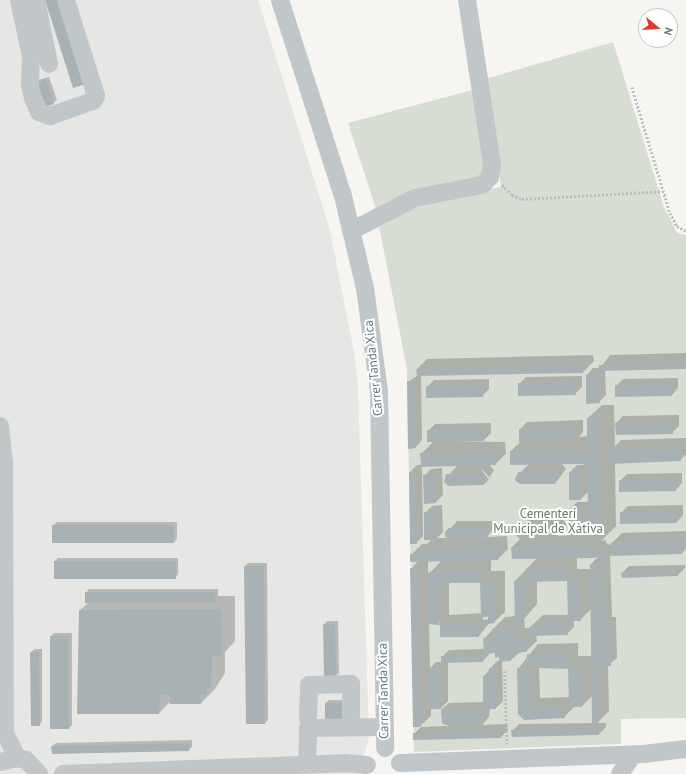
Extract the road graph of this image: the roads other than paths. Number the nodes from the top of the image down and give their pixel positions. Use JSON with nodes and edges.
{"nodes":[{"id":1,"x":18,"y":0,"type":"edge"},
{"id":2,"x":36,"y":0,"type":"edge"},
{"id":3,"x":66,"y":0,"type":"edge"},
{"id":4,"x":280,"y":0,"type":"edge"},
{"id":5,"x":467,"y":0,"type":"edge"},
{"id":6,"x":49,"y":64,"type":"dead end"},
{"id":7,"x":351,"y":231,"type":"junction"},
{"id":8,"x":0,"y":426,"type":"edge"},
{"id":9,"x":358,"y":722,"type":"junction"},
{"id":10,"x":308,"y":723,"type":"junction"},
{"id":11,"x":384,"y":727,"type":"junction"},
{"id":12,"x":385,"y":748,"type":"junction"},
{"id":13,"x":686,"y":749,"type":"edge"},
{"id":14,"x":638,"y":755,"type":"junction"},
{"id":15,"x":17,"y":758,"type":"junction"},
{"id":16,"x":0,"y":762,"type":"edge"},
{"id":17,"x":307,"y":764,"type":"junction"},
{"id":18,"x":368,"y":769,"type":"edge"},
{"id":19,"x":399,"y":769,"type":"edge"},
{"id":20,"x":39,"y":774,"type":"edge"},
{"id":21,"x":63,"y":774,"type":"edge"},
{"id":22,"x":620,"y":774,"type":"edge"}],
"edges":[{"from":1,"to":3,"type":"street"},
{"from":2,"to":6,"type":"street"},
{"from":4,"to":7,"type":"street","name":"Carrer Tanda Xica"},
{"from":5,"to":7,"type":"street"},
{"from":7,"to":11,"type":"street","name":"Carrer Tanda Xica"},
{"from":8,"to":15,"type":"street"},
{"from":9,"to":10,"type":"street"},
{"from":9,"to":10,"type":"street"},
{"from":9,"to":11,"type":"street"},
{"from":10,"to":17,"type":"street"},
{"from":11,"to":12,"type":"street","name":"Carrer Tanda Xica"},
{"from":12,"to":18,"type":"street"},
{"from":12,"to":19,"type":"street"},
{"from":13,"to":14,"type":"street"},
{"from":14,"to":19,"type":"street"},
{"from":14,"to":22,"type":"street"},
{"from":15,"to":16,"type":"street"},
{"from":15,"to":20,"type":"street"},
{"from":17,"to":18,"type":"street"},
{"from":17,"to":21,"type":"street"}]}
